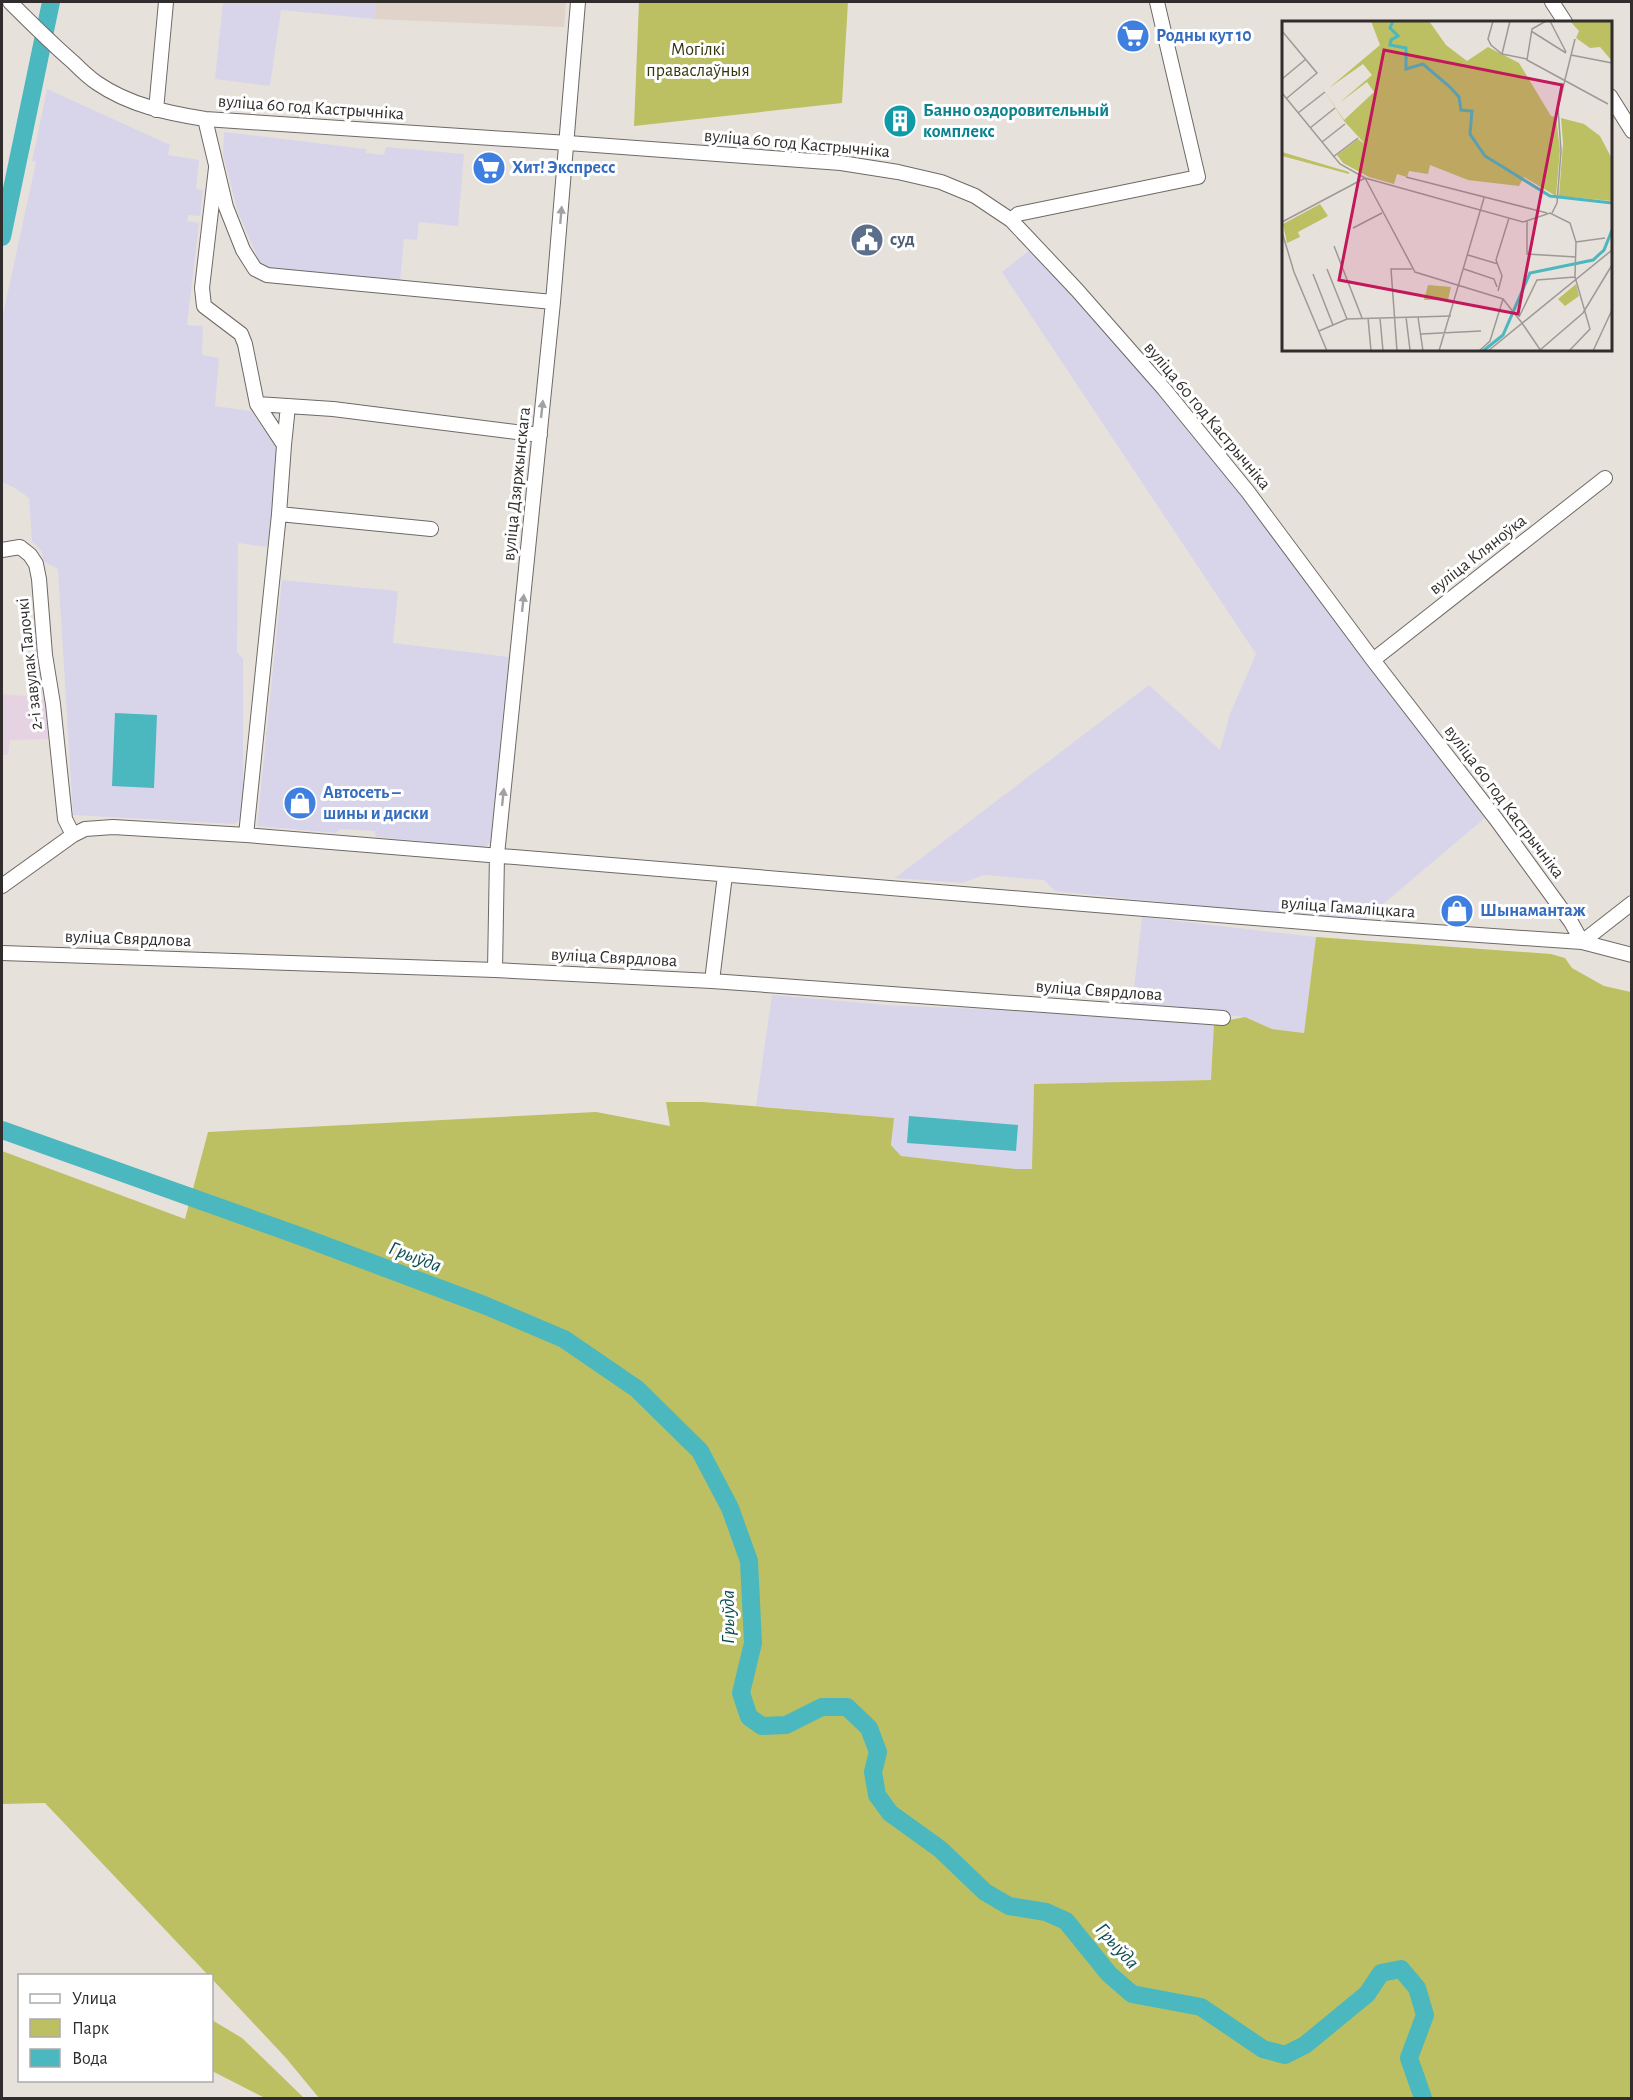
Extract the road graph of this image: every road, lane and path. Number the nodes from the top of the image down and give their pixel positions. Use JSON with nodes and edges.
{"nodes":[{"id":1,"x":10,"y":2,"type":"edge"},
{"id":2,"x":166,"y":2,"type":"edge"},
{"id":3,"x":578,"y":2,"type":"edge"},
{"id":4,"x":1157,"y":2,"type":"edge"},
{"id":5,"x":1552,"y":2,"type":"edge"},
{"id":6,"x":1564,"y":21,"type":"edge"},
{"id":7,"x":1612,"y":98,"type":"edge"},
{"id":8,"x":156,"y":110,"type":"junction"},
{"id":9,"x":205,"y":119,"type":"junction"},
{"id":10,"x":1632,"y":131,"type":"edge"},
{"id":11,"x":568,"y":142,"type":"junction"},
{"id":12,"x":216,"y":168,"type":"junction"},
{"id":13,"x":1011,"y":220,"type":"junction"},
{"id":14,"x":553,"y":302,"type":"junction"},
{"id":15,"x":256,"y":404,"type":"junction"},
{"id":16,"x":288,"y":406,"type":"junction"},
{"id":17,"x":540,"y":435,"type":"junction"},
{"id":18,"x":284,"y":445,"type":"junction"},
{"id":19,"x":1605,"y":478,"type":"dead end"},
{"id":20,"x":279,"y":514,"type":"junction"},
{"id":21,"x":430,"y":529,"type":"dead end"},
{"id":22,"x":2,"y":550,"type":"edge"},
{"id":23,"x":1373,"y":660,"type":"junction"},
{"id":24,"x":73,"y":835,"type":"junction"},
{"id":25,"x":246,"y":835,"type":"junction"},
{"id":26,"x":497,"y":855,"type":"junction"},
{"id":27,"x":725,"y":875,"type":"junction"},
{"id":28,"x":2,"y":886,"type":"edge"},
{"id":29,"x":1632,"y":903,"type":"edge"},
{"id":30,"x":1582,"y":942,"type":"junction"},
{"id":31,"x":2,"y":953,"type":"edge"},
{"id":32,"x":1632,"y":955,"type":"edge"},
{"id":33,"x":495,"y":970,"type":"junction"},
{"id":34,"x":712,"y":981,"type":"junction"},
{"id":35,"x":1223,"y":1018,"type":"dead end"}],
"edges":[{"from":1,"to":8,"type":"street","name":"вуліца 60 год Кастрычніка"},
{"from":2,"to":8,"type":"street"},
{"from":3,"to":11,"type":"street","name":"вуліца Дзяржынскага"},
{"from":4,"to":13,"type":"street"},
{"from":5,"to":6,"type":"street"},
{"from":7,"to":10,"type":"street"},
{"from":8,"to":9,"type":"street","name":"вуліца 60 год Кастрычніка"},
{"from":9,"to":11,"type":"street","name":"вуліца 60 год Кастрычніка"},
{"from":9,"to":12,"type":"street"},
{"from":11,"to":13,"type":"street","name":"вуліца 60 год Кастрычніка"},
{"from":14,"to":11,"type":"street","name":"вуліца Дзяржынскага","one_way":true},
{"from":12,"to":14,"type":"street"},
{"from":12,"to":15,"type":"street"},
{"from":13,"to":23,"type":"street","name":"вуліца 60 год Кастрычніка"},
{"from":17,"to":14,"type":"street","name":"вуліца Дзяржынскага","one_way":true},
{"from":15,"to":16,"type":"street"},
{"from":15,"to":18,"type":"street"},
{"from":16,"to":17,"type":"street"},
{"from":16,"to":18,"type":"street"},
{"from":26,"to":17,"type":"street","name":"вуліца Дзяржынскага","one_way":true},
{"from":18,"to":20,"type":"street"},
{"from":19,"to":23,"type":"street","name":"вуліца Кляноўка"},
{"from":20,"to":21,"type":"street"},
{"from":20,"to":25,"type":"street"},
{"from":22,"to":24,"type":"street","name":"2-і завулак Талочкі"},
{"from":23,"to":30,"type":"street","name":"вуліца 60 год Кастрычніка"},
{"from":24,"to":25,"type":"street"},
{"from":24,"to":28,"type":"street"},
{"from":25,"to":26,"type":"street"},
{"from":26,"to":27,"type":"street"},
{"from":26,"to":33,"type":"street","name":"вуліца Дзяржынскага"},
{"from":27,"to":30,"type":"street","name":"вуліца Гамаліцкага"},
{"from":27,"to":34,"type":"street"},
{"from":29,"to":30,"type":"street"},
{"from":30,"to":32,"type":"street","name":"вуліца Гамаліцкага"},
{"from":31,"to":33,"type":"street","name":"вуліца Свярдлова"},
{"from":33,"to":34,"type":"street","name":"вуліца Свярдлова"},
{"from":34,"to":35,"type":"street","name":"вуліца Свярдлова"}]}
